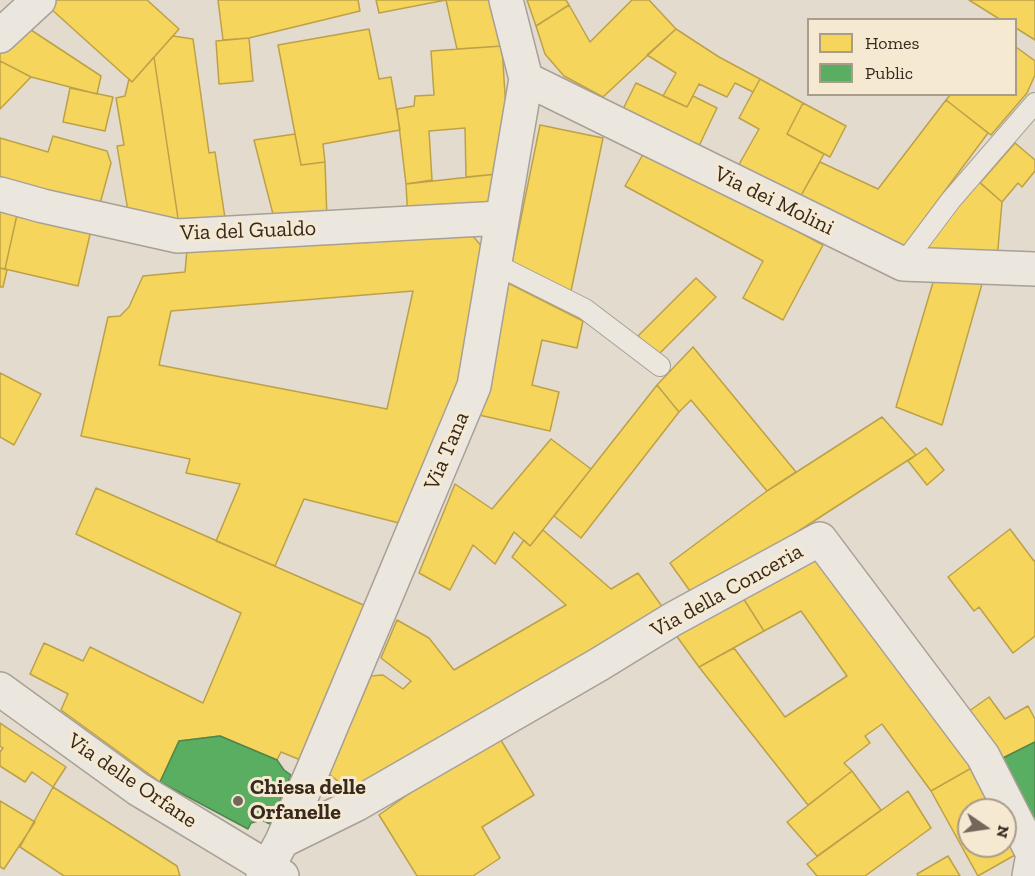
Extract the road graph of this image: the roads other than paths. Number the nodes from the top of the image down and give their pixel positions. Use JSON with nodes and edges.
{"nodes":[{"id":1,"x":39,"y":0,"type":"edge"},
{"id":2,"x":506,"y":0,"type":"edge"},
{"id":3,"x":0,"y":36,"type":"edge"},
{"id":4,"x":526,"y":79,"type":"junction"},
{"id":5,"x":1035,"y":103,"type":"edge"},
{"id":6,"x":0,"y":194,"type":"edge"},
{"id":7,"x":501,"y":218,"type":"junction"},
{"id":8,"x":493,"y":263,"type":"junction"},
{"id":9,"x":903,"y":264,"type":"junction"},
{"id":10,"x":1035,"y":269,"type":"edge"},
{"id":11,"x":660,"y":366,"type":"dead end"},
{"id":12,"x":0,"y":689,"type":"edge"},
{"id":13,"x":273,"y":865,"type":"edge"},
{"id":14,"x":1029,"y":876,"type":"edge"}],
"edges":[{"from":1,"to":3,"type":"street"},
{"from":2,"to":4,"type":"street","name":"Via Tana"},
{"from":4,"to":7,"type":"street","name":"Via Tana"},
{"from":4,"to":9,"type":"street","name":"Via dei Molini"},
{"from":5,"to":9,"type":"lane"},
{"from":6,"to":7,"type":"street","name":"Via del Gualdo"},
{"from":7,"to":8,"type":"street","name":"Via Tana"},
{"from":8,"to":11,"type":"lane"},
{"from":8,"to":13,"type":"street","name":"Via Tana"},
{"from":9,"to":10,"type":"street","name":"Via dei Molini"},
{"from":12,"to":13,"type":"street","name":"Via delle Orfane"},
{"from":13,"to":14,"type":"street","name":"Via della Conceria"}]}
